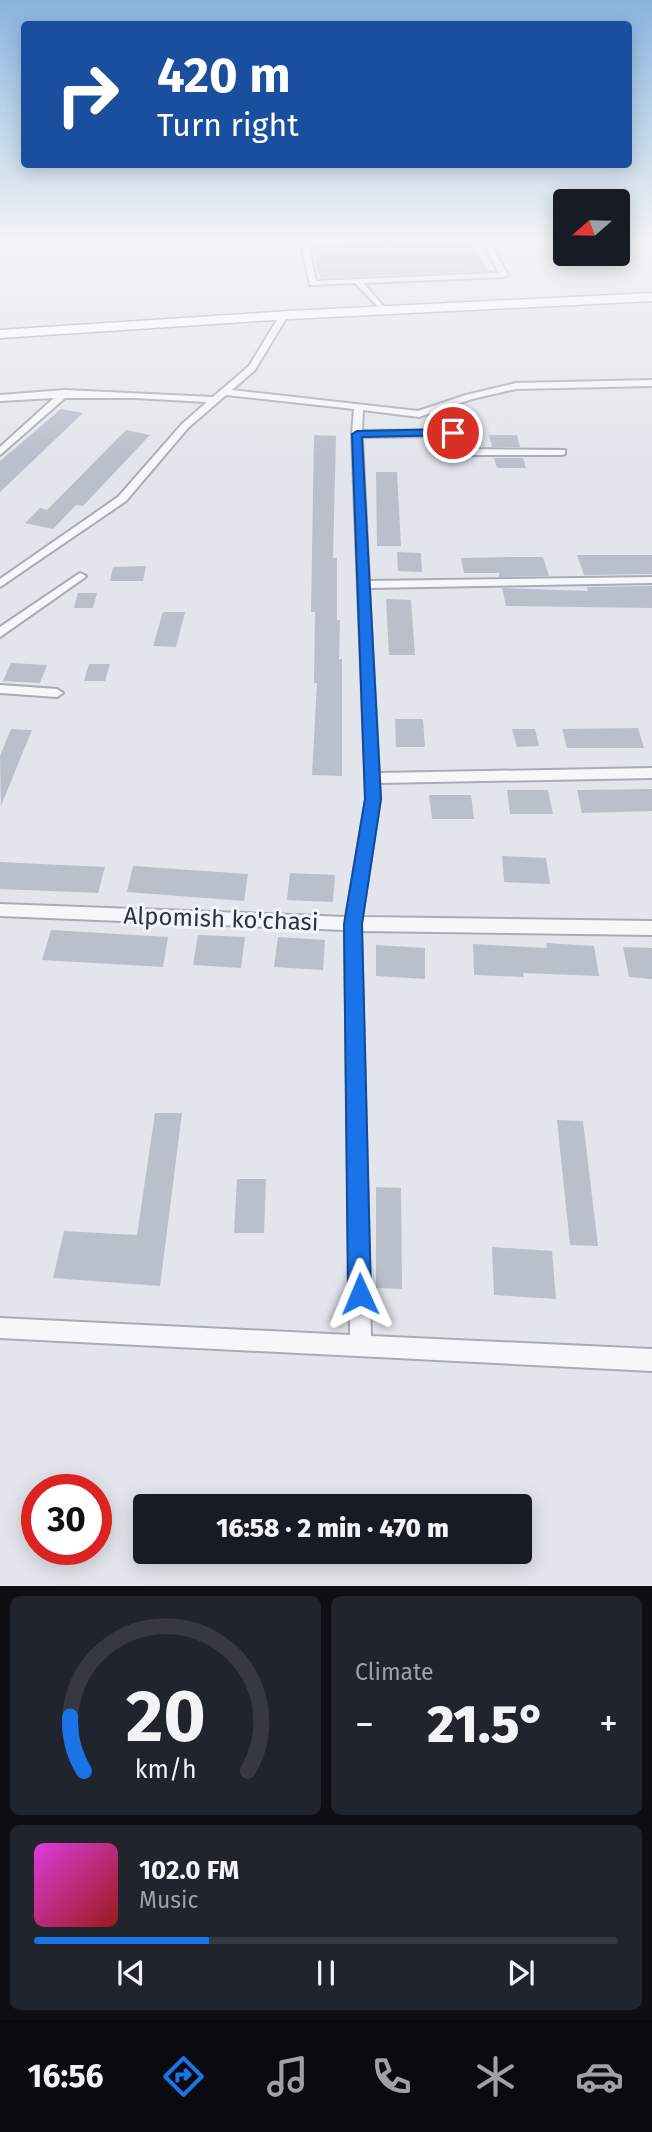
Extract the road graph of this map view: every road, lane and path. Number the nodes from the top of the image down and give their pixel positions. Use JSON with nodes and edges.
{"nodes":[{"id":1,"x":343,"y":312,"type":"edge"},
{"id":2,"x":284,"y":315,"type":"junction"},
{"id":3,"x":0,"y":334,"type":"edge"},
{"id":4,"x":652,"y":383,"type":"edge"},
{"id":5,"x":224,"y":392,"type":"junction"},
{"id":6,"x":65,"y":393,"type":"junction"},
{"id":7,"x":0,"y":398,"type":"edge"},
{"id":8,"x":215,"y":400,"type":"junction"},
{"id":9,"x":359,"y":407,"type":"junction"},
{"id":10,"x":357,"y":434,"type":"junction"},
{"id":11,"x":0,"y":452,"type":"edge"},
{"id":12,"x":562,"y":452,"type":"dead end"},
{"id":13,"x":80,"y":576,"type":"dead end"},
{"id":14,"x":652,"y":580,"type":"edge"},
{"id":15,"x":0,"y":584,"type":"edge"},
{"id":16,"x":363,"y":585,"type":"junction"},
{"id":17,"x":0,"y":633,"type":"edge"},
{"id":18,"x":0,"y":689,"type":"edge"},
{"id":19,"x":57,"y":693,"type":"dead end"},
{"id":20,"x":652,"y":773,"type":"edge"},
{"id":21,"x":372,"y":778,"type":"junction"},
{"id":22,"x":0,"y":910,"type":"edge"},
{"id":23,"x":353,"y":924,"type":"junction"},
{"id":24,"x":652,"y":928,"type":"edge"},
{"id":25,"x":0,"y":1328,"type":"edge"},
{"id":26,"x":360,"y":1347,"type":"junction"},
{"id":27,"x":652,"y":1360,"type":"edge"}],
"edges":[{"from":1,"to":2,"type":"main road"},
{"from":2,"to":3,"type":"main road"},
{"from":2,"to":5,"type":"street"},
{"from":4,"to":9,"type":"street"},
{"from":5,"to":8,"type":"street"},
{"from":5,"to":9,"type":"street"},
{"from":6,"to":7,"type":"street"},
{"from":6,"to":8,"type":"street"},
{"from":6,"to":11,"type":"street"},
{"from":8,"to":15,"type":"street"},
{"from":9,"to":10,"type":"street"},
{"from":10,"to":12,"type":"street"},
{"from":10,"to":16,"type":"street"},
{"from":13,"to":17,"type":"street"},
{"from":14,"to":16,"type":"street"},
{"from":16,"to":21,"type":"street"},
{"from":18,"to":19,"type":"street"},
{"from":20,"to":21,"type":"street"},
{"from":21,"to":23,"type":"street"},
{"from":22,"to":23,"type":"street","name":"Alpomish ko'chasi"},
{"from":23,"to":24,"type":"street","name":"Alpomish ko'chasi"},
{"from":23,"to":26,"type":"street"},
{"from":25,"to":26,"type":"street"},
{"from":26,"to":27,"type":"street"}]}
